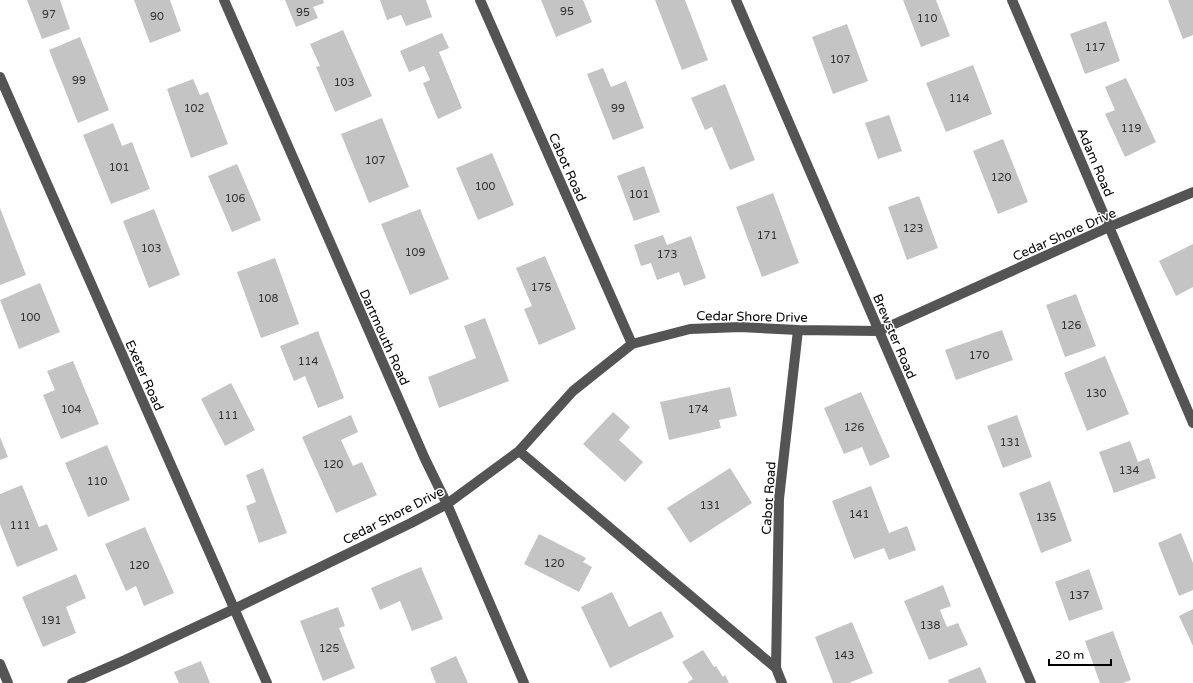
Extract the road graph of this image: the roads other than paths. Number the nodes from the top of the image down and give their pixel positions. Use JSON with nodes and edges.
{"nodes":[{"id":1,"x":224,"y":0,"type":"edge"},
{"id":2,"x":480,"y":0,"type":"edge"},
{"id":3,"x":736,"y":0,"type":"edge"},
{"id":4,"x":1012,"y":0,"type":"edge"},
{"id":5,"x":0,"y":77,"type":"edge"},
{"id":6,"x":1193,"y":192,"type":"edge"},
{"id":7,"x":1110,"y":227,"type":"junction"},
{"id":8,"x":798,"y":330,"type":"junction"},
{"id":9,"x":879,"y":331,"type":"junction"},
{"id":10,"x":632,"y":344,"type":"junction"},
{"id":11,"x":1193,"y":423,"type":"edge"},
{"id":12,"x":519,"y":451,"type":"junction"},
{"id":13,"x":447,"y":504,"type":"junction"},
{"id":14,"x":234,"y":609,"type":"junction"},
{"id":15,"x":0,"y":664,"type":"edge"},
{"id":16,"x":776,"y":668,"type":"junction"},
{"id":17,"x":8,"y":683,"type":"edge"},
{"id":18,"x":72,"y":683,"type":"edge"},
{"id":19,"x":267,"y":683,"type":"edge"},
{"id":20,"x":524,"y":683,"type":"edge"},
{"id":21,"x":782,"y":683,"type":"edge"},
{"id":22,"x":1032,"y":683,"type":"edge"}],
"edges":[{"from":1,"to":13,"type":"street","name":"Dartmouth Road"},
{"from":2,"to":10,"type":"street","name":"Cabot Road"},
{"from":3,"to":9,"type":"street","name":"Brewster Road"},
{"from":4,"to":7,"type":"street","name":"Adam Road"},
{"from":5,"to":14,"type":"street","name":"Exeter Road"},
{"from":6,"to":7,"type":"street","name":"Cedar Shore Drive"},
{"from":7,"to":9,"type":"street","name":"Cedar Shore Drive"},
{"from":7,"to":11,"type":"street","name":"Adam Road"},
{"from":8,"to":9,"type":"street","name":"Cedar Shore Drive"},
{"from":8,"to":10,"type":"street","name":"Cedar Shore Drive"},
{"from":8,"to":16,"type":"street","name":"Cabot Road"},
{"from":9,"to":22,"type":"street","name":"Brewster Road"},
{"from":10,"to":12,"type":"street","name":"Cedar Shore Drive"},
{"from":12,"to":13,"type":"street","name":"Cedar Shore Drive"},
{"from":12,"to":16,"type":"street","name":"Cabot Road"},
{"from":13,"to":14,"type":"street","name":"Cedar Shore Drive"},
{"from":13,"to":20,"type":"street","name":"Dartmouth Road"},
{"from":14,"to":18,"type":"street","name":"Cedar Shore Drive"},
{"from":14,"to":19,"type":"street","name":"Exeter Road"},
{"from":15,"to":17,"type":"street"},
{"from":16,"to":21,"type":"street","name":"Cabot Road"}]}
